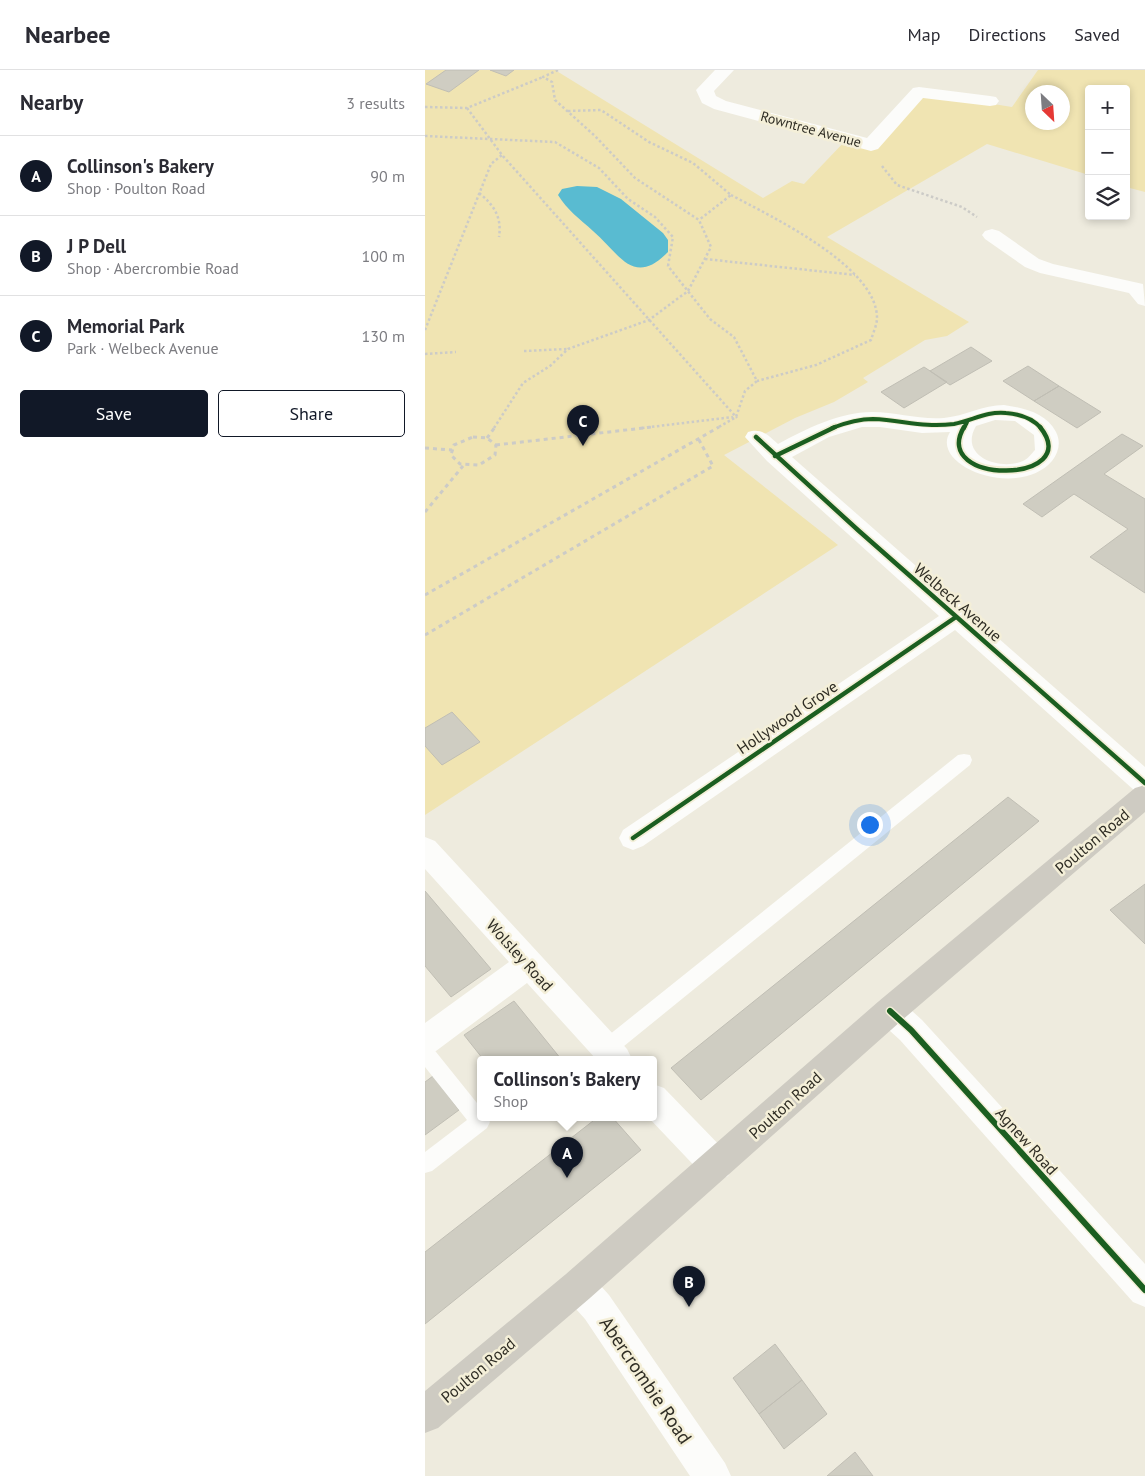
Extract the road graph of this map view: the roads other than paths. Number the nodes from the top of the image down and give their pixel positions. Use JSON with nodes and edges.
{"nodes":[{"id":1,"x":725,"y":70,"type":"edge"},
{"id":2,"x":990,"y":101,"type":"dead end"},
{"id":3,"x":992,"y":235,"type":"road end"},
{"id":4,"x":1142,"y":289,"type":"edge"},
{"id":5,"x":967,"y":422,"type":"dead end"},
{"id":6,"x":757,"y":438,"type":"road end"},
{"id":7,"x":775,"y":456,"type":"junction"},
{"id":8,"x":956,"y":617,"type":"junction"},
{"id":9,"x":964,"y":760,"type":"dead end"},
{"id":10,"x":1145,"y":783,"type":"edge"},
{"id":11,"x":1145,"y":796,"type":"edge"},
{"id":12,"x":633,"y":838,"type":"dead end"},
{"id":13,"x":425,"y":849,"type":"edge"},
{"id":14,"x":528,"y":965,"type":"junction"},
{"id":15,"x":890,"y":1011,"type":"junction"},
{"id":16,"x":425,"y":1041,"type":"edge"},
{"id":17,"x":425,"y":1053,"type":"edge"},
{"id":18,"x":611,"y":1054,"type":"edge"},
{"id":19,"x":657,"y":1103,"type":"edge"},
{"id":20,"x":477,"y":1117,"type":"edge"},
{"id":21,"x":480,"y":1121,"type":"edge"},
{"id":22,"x":425,"y":1164,"type":"edge"},
{"id":23,"x":716,"y":1166,"type":"junction"},
{"id":24,"x":578,"y":1286,"type":"junction"},
{"id":25,"x":1145,"y":1290,"type":"edge"},
{"id":26,"x":425,"y":1415,"type":"edge"},
{"id":27,"x":712,"y":1476,"type":"edge"}],
"edges":[{"from":1,"to":2,"type":"street","name":"Rowntree Avenue"},
{"from":3,"to":4,"type":"street"},
{"from":5,"to":7,"type":"street"},
{"from":6,"to":7,"type":"street","name":"Welbeck Avenue"},
{"from":7,"to":8,"type":"street","name":"Welbeck Avenue"},
{"from":8,"to":10,"type":"street","name":"Welbeck Avenue"},
{"from":8,"to":12,"type":"street","name":"Hollywood Grove"},
{"from":9,"to":18,"type":"lane"},
{"from":11,"to":15,"type":"main road","name":"Poulton Road"},
{"from":13,"to":14,"type":"street","name":"Wolsley Road"},
{"from":14,"to":16,"type":"street"},
{"from":14,"to":18,"type":"street","name":"Wolsley Road"},
{"from":15,"to":23,"type":"main road","name":"Poulton Road"},
{"from":15,"to":25,"type":"street","name":"Agnew Road"},
{"from":17,"to":20,"type":"lane"},
{"from":19,"to":23,"type":"street"},
{"from":21,"to":22,"type":"lane"},
{"from":23,"to":24,"type":"main road","name":"Poulton Road"},
{"from":24,"to":26,"type":"main road","name":"Poulton Road"},
{"from":24,"to":27,"type":"street","name":"Abercrombie Road"}]}
